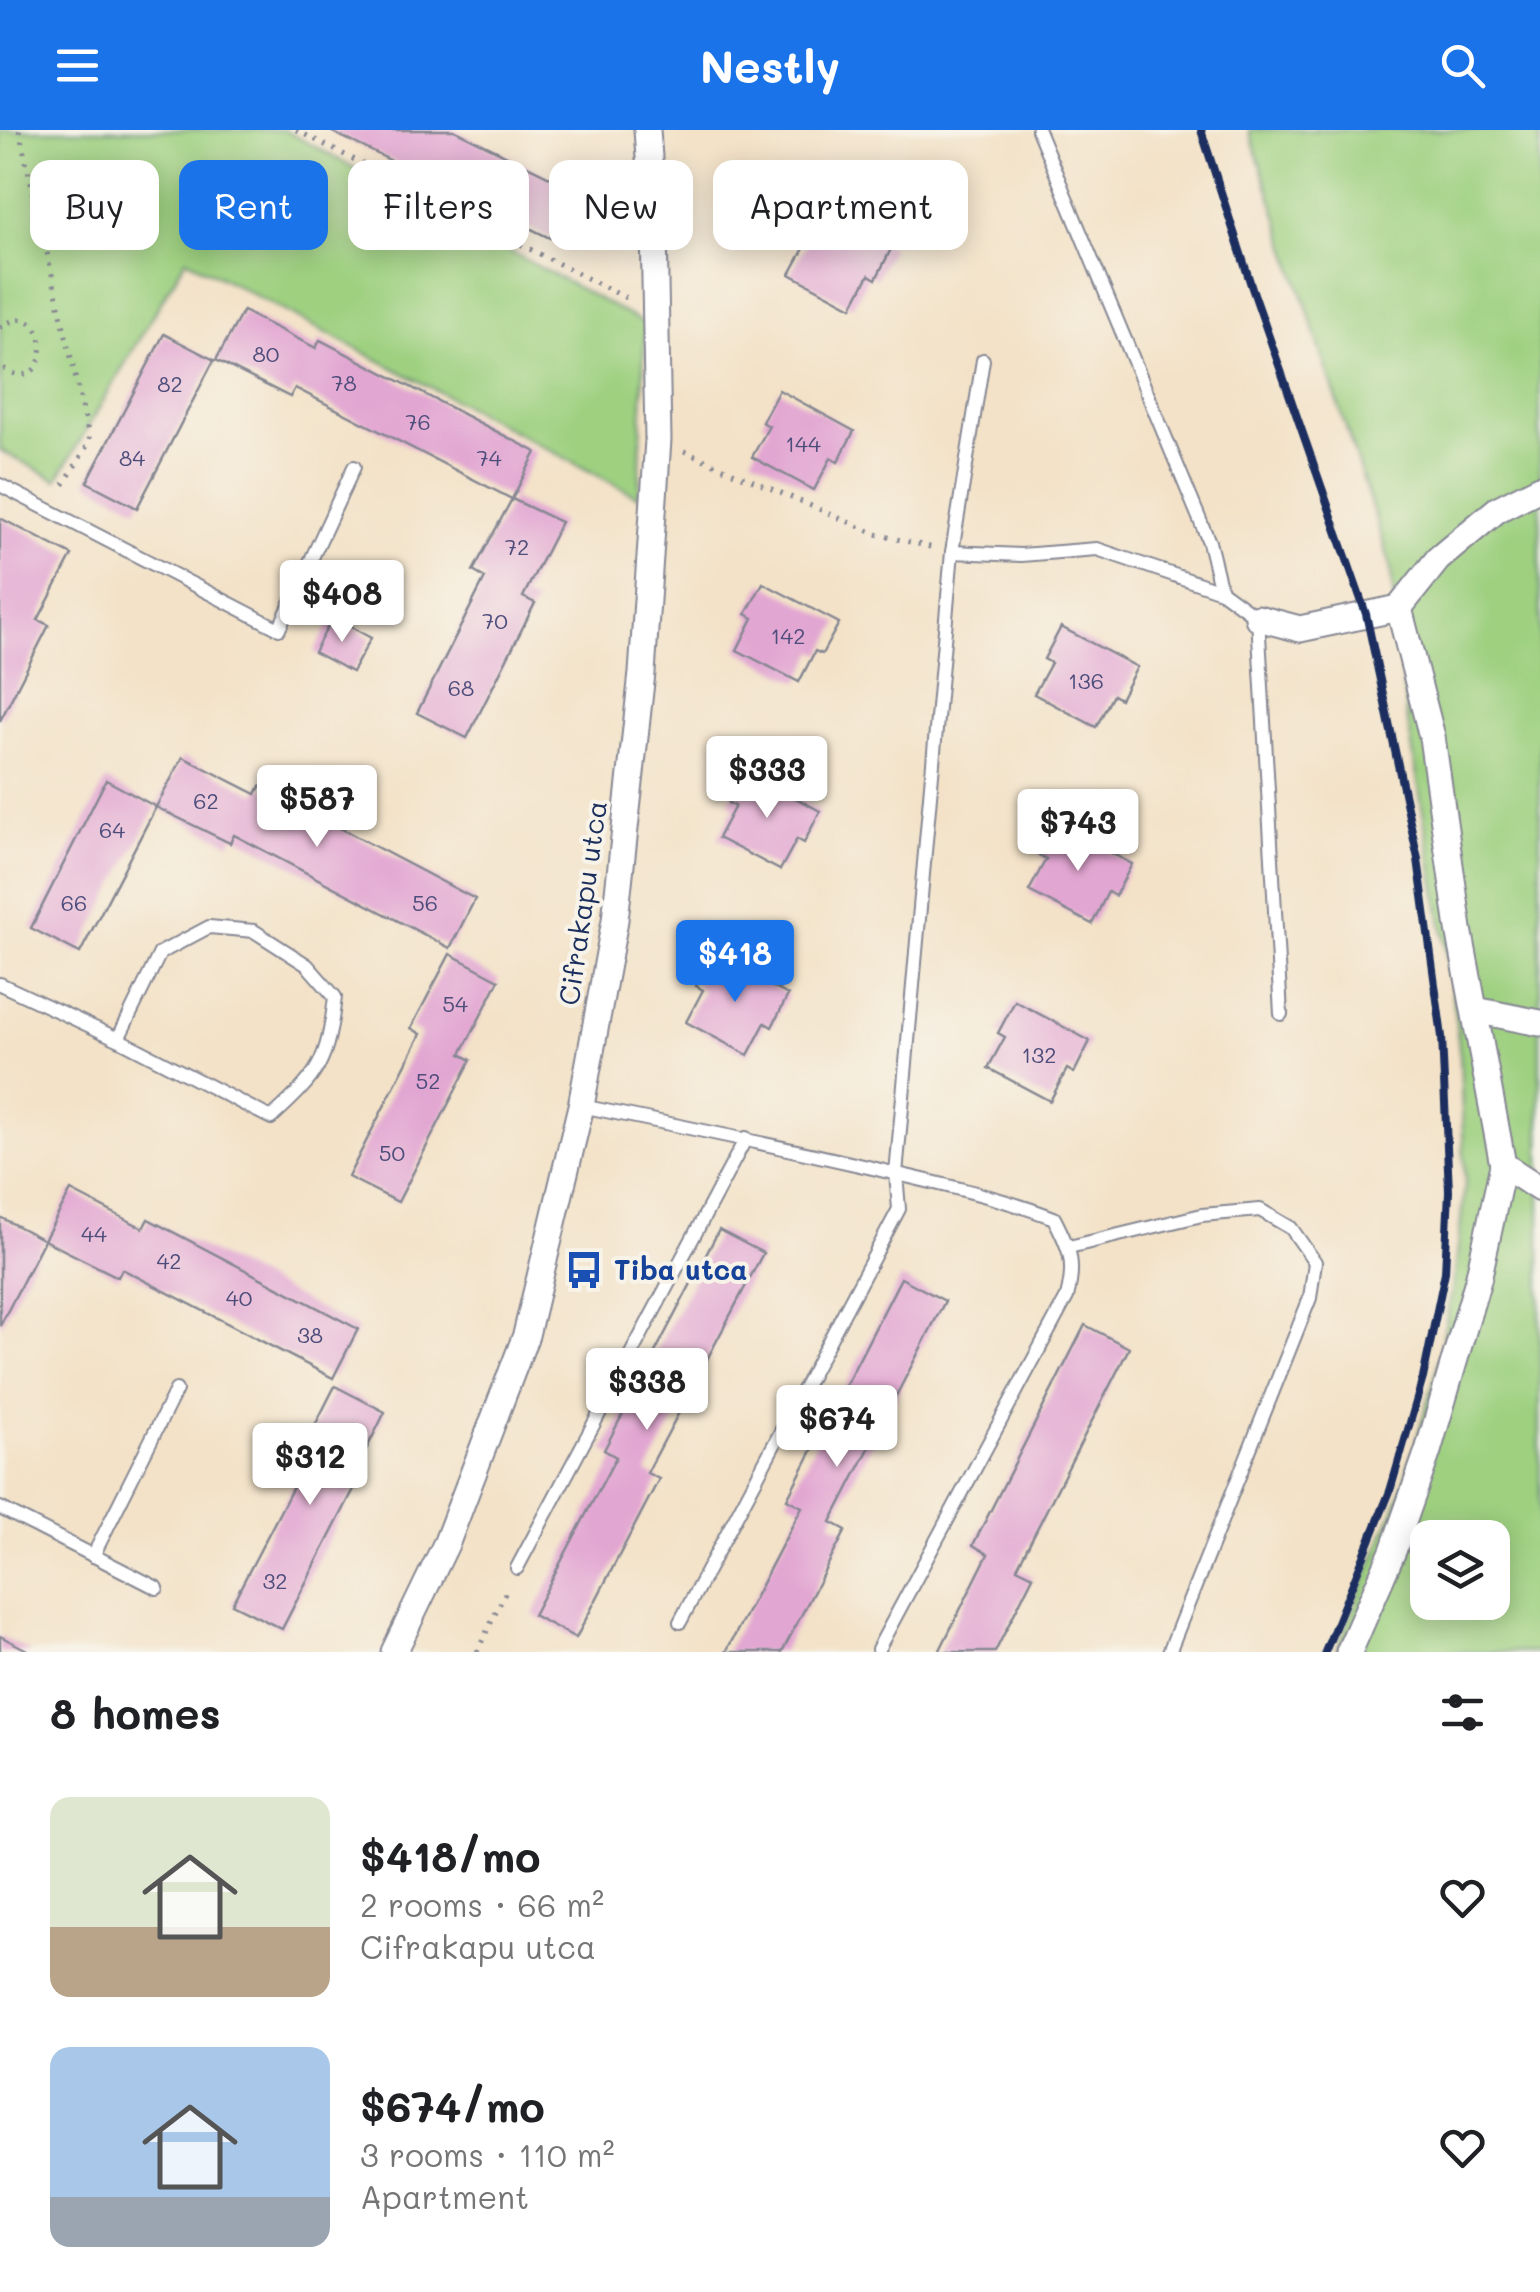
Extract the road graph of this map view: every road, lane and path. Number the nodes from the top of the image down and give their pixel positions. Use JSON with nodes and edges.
{"nodes":[{"id":1,"x":20,"y":130,"type":"edge"},
{"id":2,"x":296,"y":130,"type":"edge"},
{"id":3,"x":647,"y":130,"type":"edge"},
{"id":4,"x":1038,"y":130,"type":"edge"},
{"id":5,"x":657,"y":314,"type":"junction"},
{"id":6,"x":0,"y":328,"type":"edge"},
{"id":7,"x":982,"y":360,"type":"dead end"},
{"id":8,"x":1,"y":371,"type":"edge"},
{"id":9,"x":658,"y":440,"type":"junction"},
{"id":10,"x":354,"y":467,"type":"dead end"},
{"id":11,"x":0,"y":486,"type":"edge"},
{"id":12,"x":1540,"y":488,"type":"edge"},
{"id":13,"x":49,"y":511,"type":"junction"},
{"id":14,"x":952,"y":552,"type":"junction"},
{"id":15,"x":1221,"y":592,"type":"junction"},
{"id":16,"x":1399,"y":608,"type":"junction"},
{"id":17,"x":1258,"y":618,"type":"junction"},
{"id":18,"x":0,"y":984,"type":"edge"},
{"id":19,"x":1475,"y":1010,"type":"junction"},
{"id":20,"x":1281,"y":1014,"type":"dead end"},
{"id":21,"x":1540,"y":1024,"type":"edge"},
{"id":22,"x":118,"y":1038,"type":"junction"},
{"id":23,"x":581,"y":1106,"type":"junction"},
{"id":24,"x":746,"y":1138,"type":"junction"},
{"id":25,"x":1503,"y":1165,"type":"junction"},
{"id":26,"x":896,"y":1174,"type":"junction"},
{"id":27,"x":1540,"y":1189,"type":"edge"},
{"id":28,"x":1069,"y":1247,"type":"junction"},
{"id":29,"x":176,"y":1390,"type":"dead end"},
{"id":30,"x":0,"y":1508,"type":"edge"},
{"id":31,"x":94,"y":1556,"type":"junction"},
{"id":32,"x":517,"y":1568,"type":"joint"},
{"id":33,"x":157,"y":1588,"type":"dead end"},
{"id":34,"x":680,"y":1622,"type":"dead end"},
{"id":35,"x":878,"y":1649,"type":"dead end"},
{"id":36,"x":394,"y":1652,"type":"edge"},
{"id":37,"x":477,"y":1652,"type":"edge"},
{"id":38,"x":1169,"y":1652,"type":"edge"},
{"id":39,"x":1350,"y":1652,"type":"edge"}],
"edges":[{"from":1,"to":13,"type":"path"},
{"from":2,"to":5,"type":"path"},
{"from":3,"to":5,"type":"street","name":"Cifrakapu utca"},
{"from":4,"to":15,"type":"lane"},
{"from":5,"to":9,"type":"street","name":"Cifrakapu utca"},
{"from":6,"to":8,"type":"path"},
{"from":7,"to":14,"type":"lane"},
{"from":9,"to":14,"type":"path"},
{"from":9,"to":23,"type":"street","name":"Cifrakapu utca"},
{"from":10,"to":13,"type":"lane"},
{"from":11,"to":13,"type":"lane"},
{"from":12,"to":16,"type":"street"},
{"from":14,"to":15,"type":"lane"},
{"from":14,"to":26,"type":"lane"},
{"from":15,"to":17,"type":"lane"},
{"from":16,"to":17,"type":"street"},
{"from":16,"to":19,"type":"street"},
{"from":17,"to":20,"type":"lane"},
{"from":18,"to":22,"type":"lane"},
{"from":19,"to":21,"type":"street"},
{"from":19,"to":25,"type":"street"},
{"from":22,"to":22,"type":"lane"},
{"from":23,"to":24,"type":"lane"},
{"from":23,"to":36,"type":"street","name":"Cifrakapu utca"},
{"from":24,"to":26,"type":"lane"},
{"from":24,"to":32,"type":"lane"},
{"from":25,"to":27,"type":"street"},
{"from":25,"to":39,"type":"street"},
{"from":26,"to":28,"type":"lane"},
{"from":26,"to":34,"type":"lane"},
{"from":28,"to":35,"type":"lane"},
{"from":28,"to":38,"type":"lane"},
{"from":29,"to":31,"type":"lane"},
{"from":30,"to":31,"type":"lane"},
{"from":31,"to":33,"type":"lane"},
{"from":32,"to":37,"type":"path"}]}
